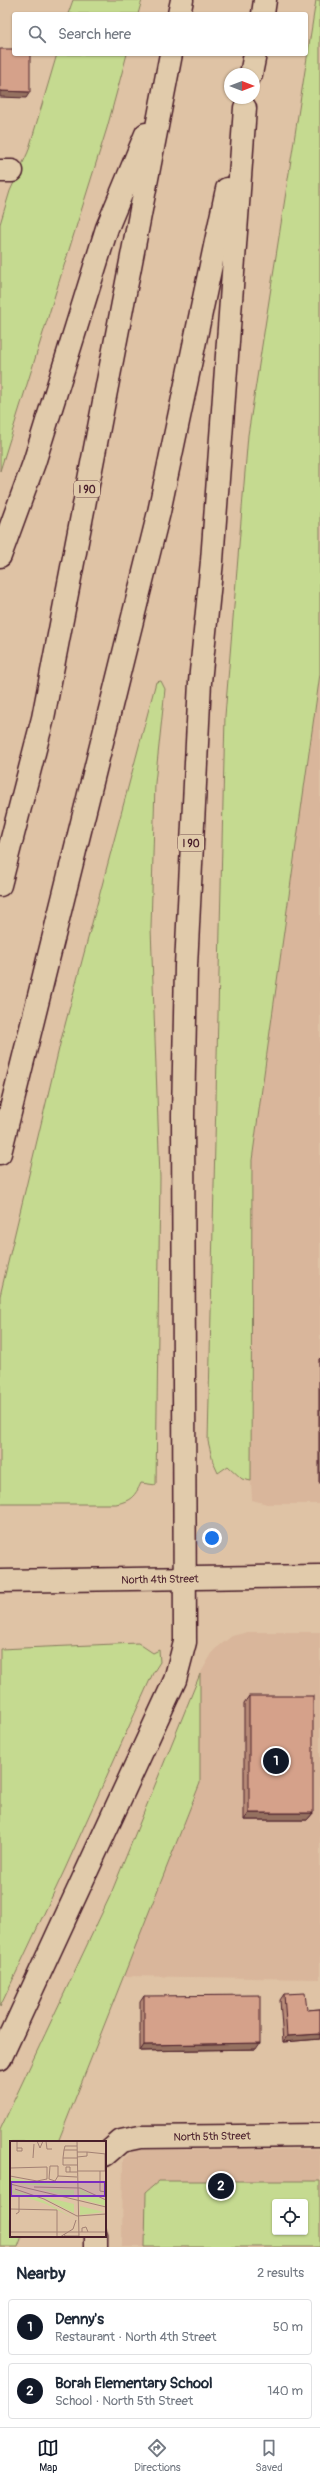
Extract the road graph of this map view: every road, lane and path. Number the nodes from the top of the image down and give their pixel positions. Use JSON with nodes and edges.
{"nodes":[{"id":1,"x":182,"y":0,"type":"edge"},
{"id":2,"x":265,"y":0,"type":"edge"},
{"id":3,"x":179,"y":12,"type":"edge"},
{"id":4,"x":263,"y":12,"type":"edge"},
{"id":5,"x":171,"y":56,"type":"edge"},
{"id":6,"x":255,"y":56,"type":"edge"},
{"id":7,"x":252,"y":68,"type":"edge"},
{"id":8,"x":164,"y":90,"type":"junction"},
{"id":9,"x":246,"y":104,"type":"edge"},
{"id":10,"x":246,"y":104,"type":"edge"},
{"id":11,"x":0,"y":556,"type":"edge"},
{"id":12,"x":0,"y":885,"type":"edge"},
{"id":13,"x":0,"y":1152,"type":"edge"},
{"id":14,"x":320,"y":1576,"type":"edge"},
{"id":15,"x":183,"y":1579,"type":"junction"},
{"id":16,"x":0,"y":1581,"type":"edge"},
{"id":17,"x":0,"y":2059,"type":"edge"},
{"id":18,"x":320,"y":2135,"type":"edge"},
{"id":19,"x":106,"y":2153,"type":"edge"}],
"edges":[{"from":1,"to":3,"type":"main road"},
{"from":2,"to":4,"type":"main road"},
{"from":5,"to":8,"type":"main road","number":"I 90"},
{"from":6,"to":7,"type":"main road"},
{"from":8,"to":11,"type":"main road"},
{"from":8,"to":12,"type":"main road","number":"I 90"},
{"from":9,"to":13,"type":"main road","number":"I 90"},
{"from":10,"to":15,"type":"main road","number":"I 90"},
{"from":14,"to":15,"type":"main road","name":"North 4th Street"},
{"from":15,"to":16,"type":"main road","name":"North 4th Street"},
{"from":15,"to":17,"type":"main road"},
{"from":18,"to":19,"type":"main road","name":"North 5th Street"}]}
